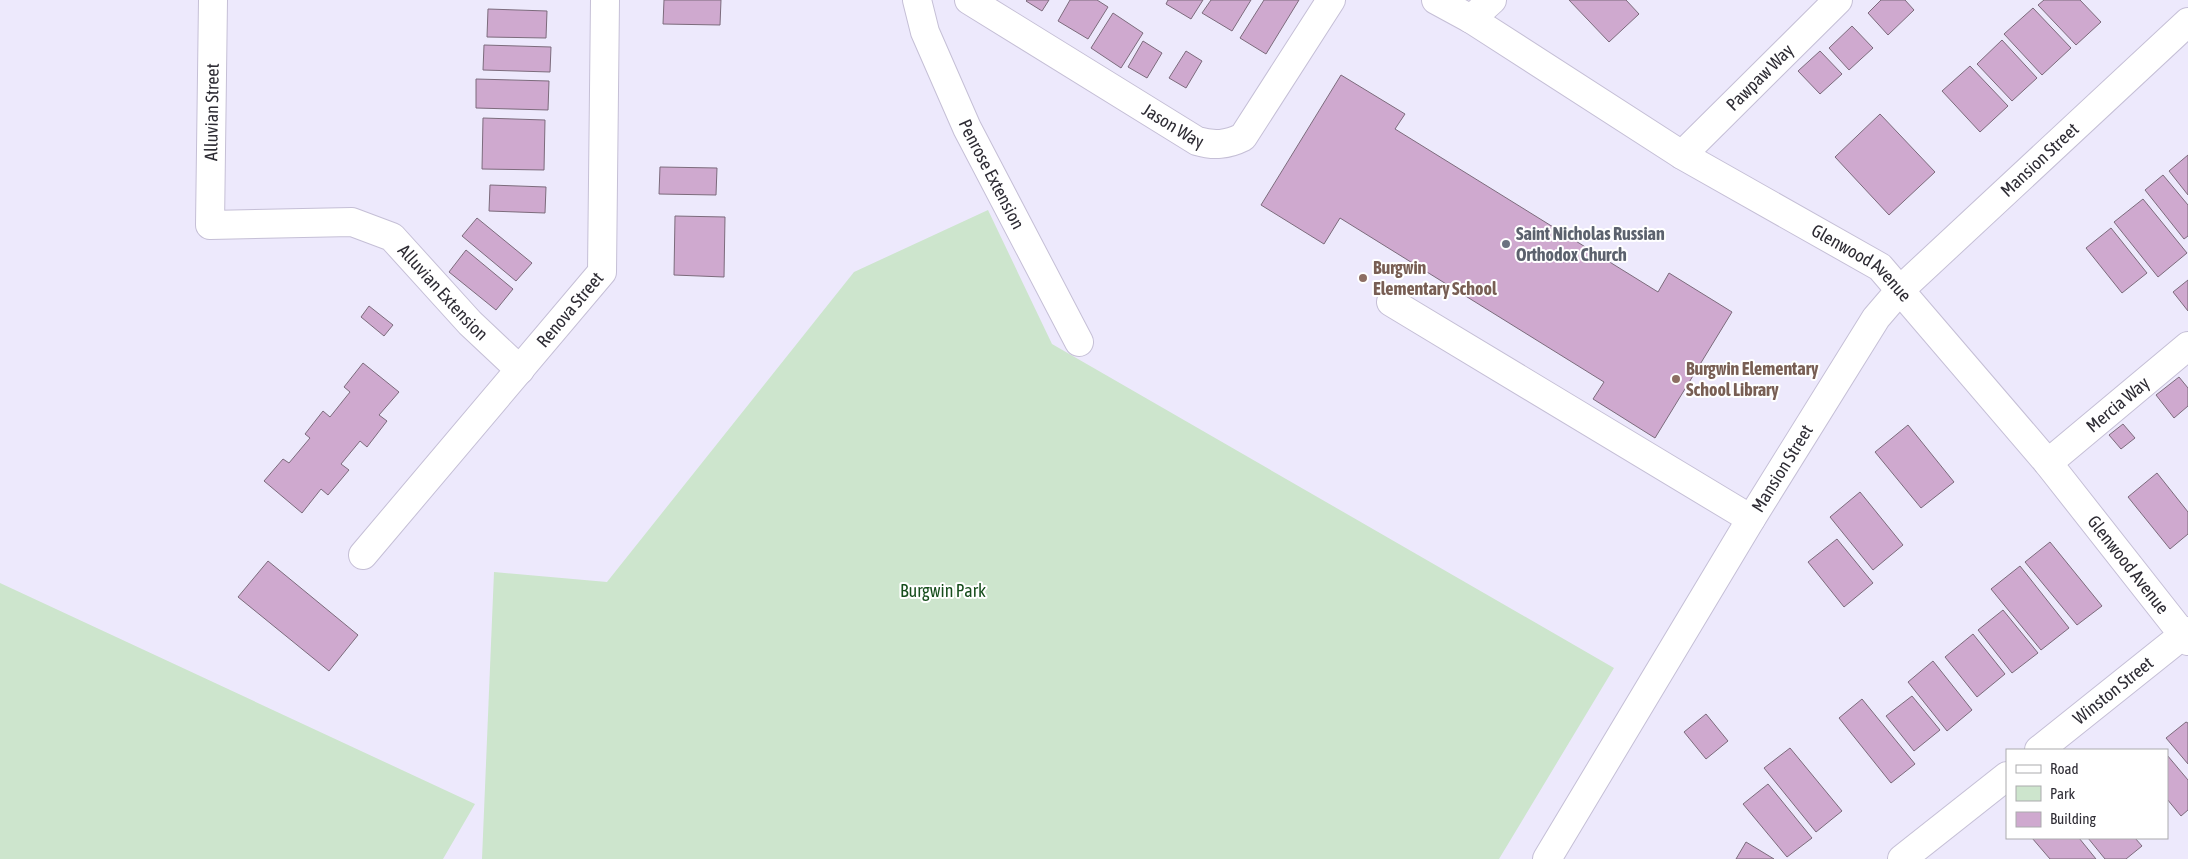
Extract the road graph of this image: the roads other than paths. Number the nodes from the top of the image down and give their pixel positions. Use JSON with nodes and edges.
{"nodes":[{"id":1,"x":213,"y":0,"type":"edge"},
{"id":2,"x":605,"y":0,"type":"edge"},
{"id":3,"x":917,"y":0,"type":"edge"},
{"id":4,"x":969,"y":0,"type":"edge"},
{"id":5,"x":1331,"y":0,"type":"edge"},
{"id":6,"x":1436,"y":0,"type":"edge"},
{"id":7,"x":1492,"y":0,"type":"edge"},
{"id":8,"x":1838,"y":0,"type":"edge"},
{"id":9,"x":1471,"y":20,"type":"junction"},
{"id":10,"x":2188,"y":22,"type":"edge"},
{"id":11,"x":1682,"y":155,"type":"junction"},
{"id":12,"x":210,"y":225,"type":"joint"},
{"id":13,"x":1900,"y":290,"type":"junction"},
{"id":14,"x":1391,"y":302,"type":"dead end"},
{"id":15,"x":1079,"y":342,"type":"dead end"},
{"id":16,"x":2188,"y":346,"type":"edge"},
{"id":17,"x":520,"y":370,"type":"junction"},
{"id":18,"x":2048,"y":463,"type":"junction"},
{"id":19,"x":1752,"y":519,"type":"junction"},
{"id":20,"x":363,"y":555,"type":"dead end"},
{"id":21,"x":2186,"y":636,"type":"edge"},
{"id":22,"x":2040,"y":749,"type":"edge"},
{"id":23,"x":2006,"y":777,"type":"edge"},
{"id":24,"x":1547,"y":859,"type":"edge"},
{"id":25,"x":1902,"y":859,"type":"edge"}],
"edges":[{"from":1,"to":12,"type":"street","name":"Alluvian Street"},
{"from":2,"to":17,"type":"street","name":"Renova Street"},
{"from":3,"to":15,"type":"street","name":"Penrose Extension"},
{"from":4,"to":5,"type":"street","name":"Jason Way"},
{"from":6,"to":9,"type":"street","name":"Glenwood Avenue"},
{"from":7,"to":9,"type":"street"},
{"from":8,"to":11,"type":"street","name":"Pawpaw Way"},
{"from":9,"to":11,"type":"street","name":"Glenwood Avenue"},
{"from":10,"to":13,"type":"street","name":"Mansion Street"},
{"from":11,"to":13,"type":"street","name":"Glenwood Avenue"},
{"from":12,"to":17,"type":"street","name":"Alluvian Extension"},
{"from":13,"to":18,"type":"street","name":"Glenwood Avenue"},
{"from":13,"to":19,"type":"street","name":"Mansion Street"},
{"from":14,"to":19,"type":"street"},
{"from":16,"to":18,"type":"street","name":"Mercia Way"},
{"from":17,"to":20,"type":"street","name":"Renova Street"},
{"from":18,"to":21,"type":"street","name":"Glenwood Avenue"},
{"from":19,"to":24,"type":"street","name":"Mansion Street"},
{"from":21,"to":22,"type":"street","name":"Winston Street"},
{"from":23,"to":25,"type":"street"}]}
